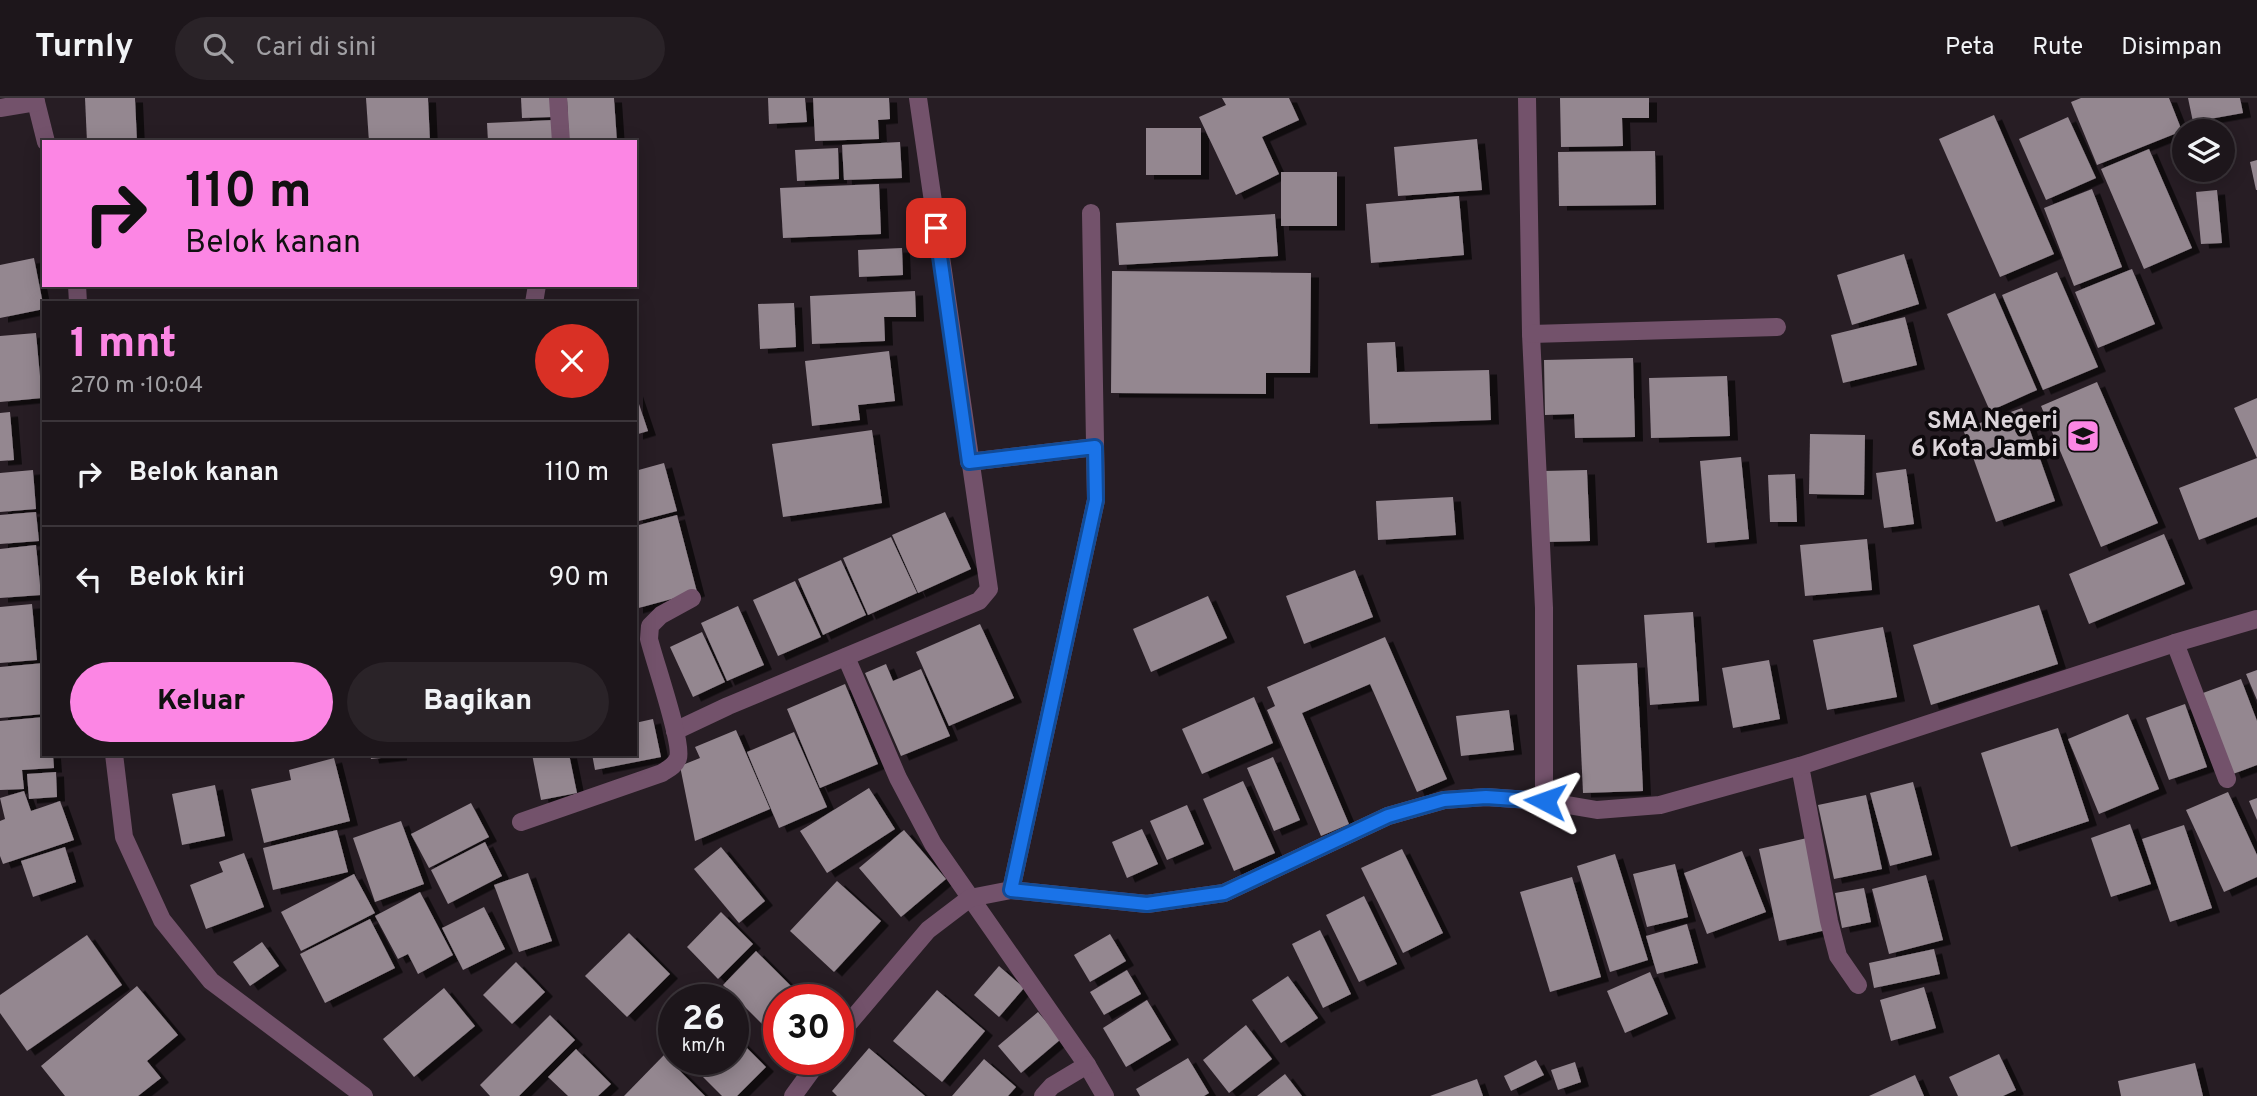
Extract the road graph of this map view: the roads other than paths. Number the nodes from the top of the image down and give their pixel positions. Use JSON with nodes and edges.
{"nodes":[{"id":1,"x":558,"y":98,"type":"edge"},
{"id":2,"x":918,"y":98,"type":"edge"},
{"id":3,"x":1527,"y":98,"type":"edge"},
{"id":4,"x":36,"y":100,"type":"edge"},
{"id":5,"x":0,"y":108,"type":"edge"},
{"id":6,"x":46,"y":140,"type":"edge"},
{"id":7,"x":561,"y":140,"type":"edge"},
{"id":8,"x":1091,"y":213,"type":"dead end"},
{"id":9,"x":1777,"y":327,"type":"dead end"},
{"id":10,"x":1531,"y":334,"type":"junction"},
{"id":11,"x":1095,"y":447,"type":"junction"},
{"id":12,"x":969,"y":462,"type":"junction"},
{"id":13,"x":692,"y":598,"type":"dead end"},
{"id":14,"x":2257,"y":619,"type":"edge"},
{"id":15,"x":2175,"y":643,"type":"junction"},
{"id":16,"x":846,"y":657,"type":"junction"},
{"id":17,"x":675,"y":731,"type":"junction"},
{"id":18,"x":114,"y":756,"type":"edge"},
{"id":19,"x":1800,"y":766,"type":"junction"},
{"id":20,"x":2227,"y":779,"type":"dead end"},
{"id":21,"x":1545,"y":801,"type":"junction"},
{"id":22,"x":521,"y":822,"type":"dead end"},
{"id":23,"x":1011,"y":890,"type":"junction"},
{"id":24,"x":970,"y":898,"type":"junction"},
{"id":25,"x":1858,"y":985,"type":"dead end"},
{"id":26,"x":854,"y":1017,"type":"edge"},
{"id":27,"x":1087,"y":1065,"type":"junction"},
{"id":28,"x":808,"y":1075,"type":"edge"},
{"id":29,"x":364,"y":1096,"type":"edge"},
{"id":30,"x":793,"y":1096,"type":"edge"},
{"id":31,"x":1043,"y":1096,"type":"edge"},
{"id":32,"x":1105,"y":1096,"type":"edge"}],
"edges":[{"from":1,"to":7,"type":"street"},
{"from":2,"to":12,"type":"street"},
{"from":3,"to":10,"type":"street"},
{"from":4,"to":5,"type":"street"},
{"from":4,"to":6,"type":"street"},
{"from":8,"to":11,"type":"street"},
{"from":9,"to":10,"type":"street"},
{"from":10,"to":21,"type":"street"},
{"from":11,"to":12,"type":"street"},
{"from":11,"to":23,"type":"street"},
{"from":12,"to":16,"type":"street"},
{"from":13,"to":17,"type":"street"},
{"from":14,"to":15,"type":"street"},
{"from":15,"to":19,"type":"street"},
{"from":15,"to":20,"type":"street"},
{"from":16,"to":17,"type":"street"},
{"from":16,"to":24,"type":"street"},
{"from":17,"to":22,"type":"street"},
{"from":18,"to":29,"type":"street"},
{"from":19,"to":21,"type":"street"},
{"from":19,"to":25,"type":"street"},
{"from":21,"to":23,"type":"street"},
{"from":23,"to":24,"type":"street"},
{"from":24,"to":26,"type":"street"},
{"from":24,"to":27,"type":"street"},
{"from":27,"to":31,"type":"street"},
{"from":27,"to":32,"type":"street"},
{"from":28,"to":30,"type":"street"}]}
